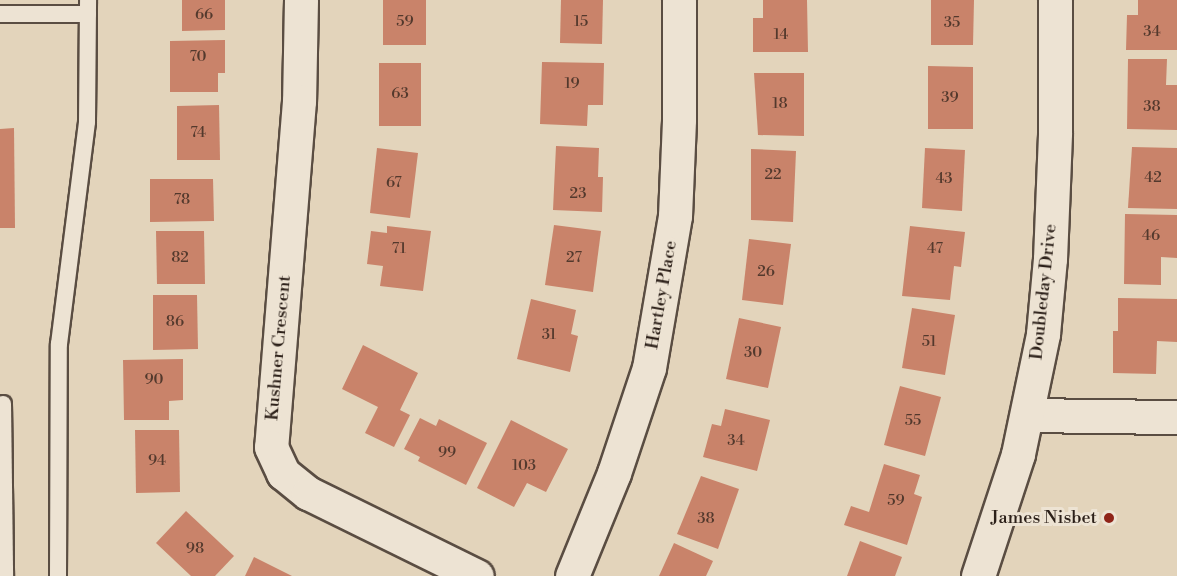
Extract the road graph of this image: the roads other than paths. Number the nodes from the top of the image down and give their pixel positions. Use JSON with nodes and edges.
{"nodes":[{"id":1,"x":301,"y":0,"type":"edge"},
{"id":2,"x":679,"y":0,"type":"edge"},
{"id":3,"x":1054,"y":0,"type":"edge"},
{"id":4,"x":88,"y":7,"type":"edge"},
{"id":5,"x":0,"y":14,"type":"edge"},
{"id":6,"x":3,"y":404,"type":"dead end"},
{"id":7,"x":1027,"y":415,"type":"junction"},
{"id":8,"x":1177,"y":417,"type":"edge"},
{"id":9,"x":5,"y":576,"type":"edge"},
{"id":10,"x":58,"y":576,"type":"edge"},
{"id":11,"x":477,"y":576,"type":"edge"},
{"id":12,"x":572,"y":576,"type":"edge"},
{"id":13,"x":978,"y":576,"type":"edge"}],
"edges":[{"from":1,"to":11,"type":"street","name":"Kushner Crescent"},
{"from":2,"to":12,"type":"street","name":"Hartley Place"},
{"from":3,"to":7,"type":"street","name":"Doubleday Drive"},
{"from":4,"to":5,"type":"lane"},
{"from":4,"to":10,"type":"lane"},
{"from":6,"to":9,"type":"lane"},
{"from":7,"to":8,"type":"street"},
{"from":7,"to":13,"type":"street","name":"Doubleday Drive"}]}
